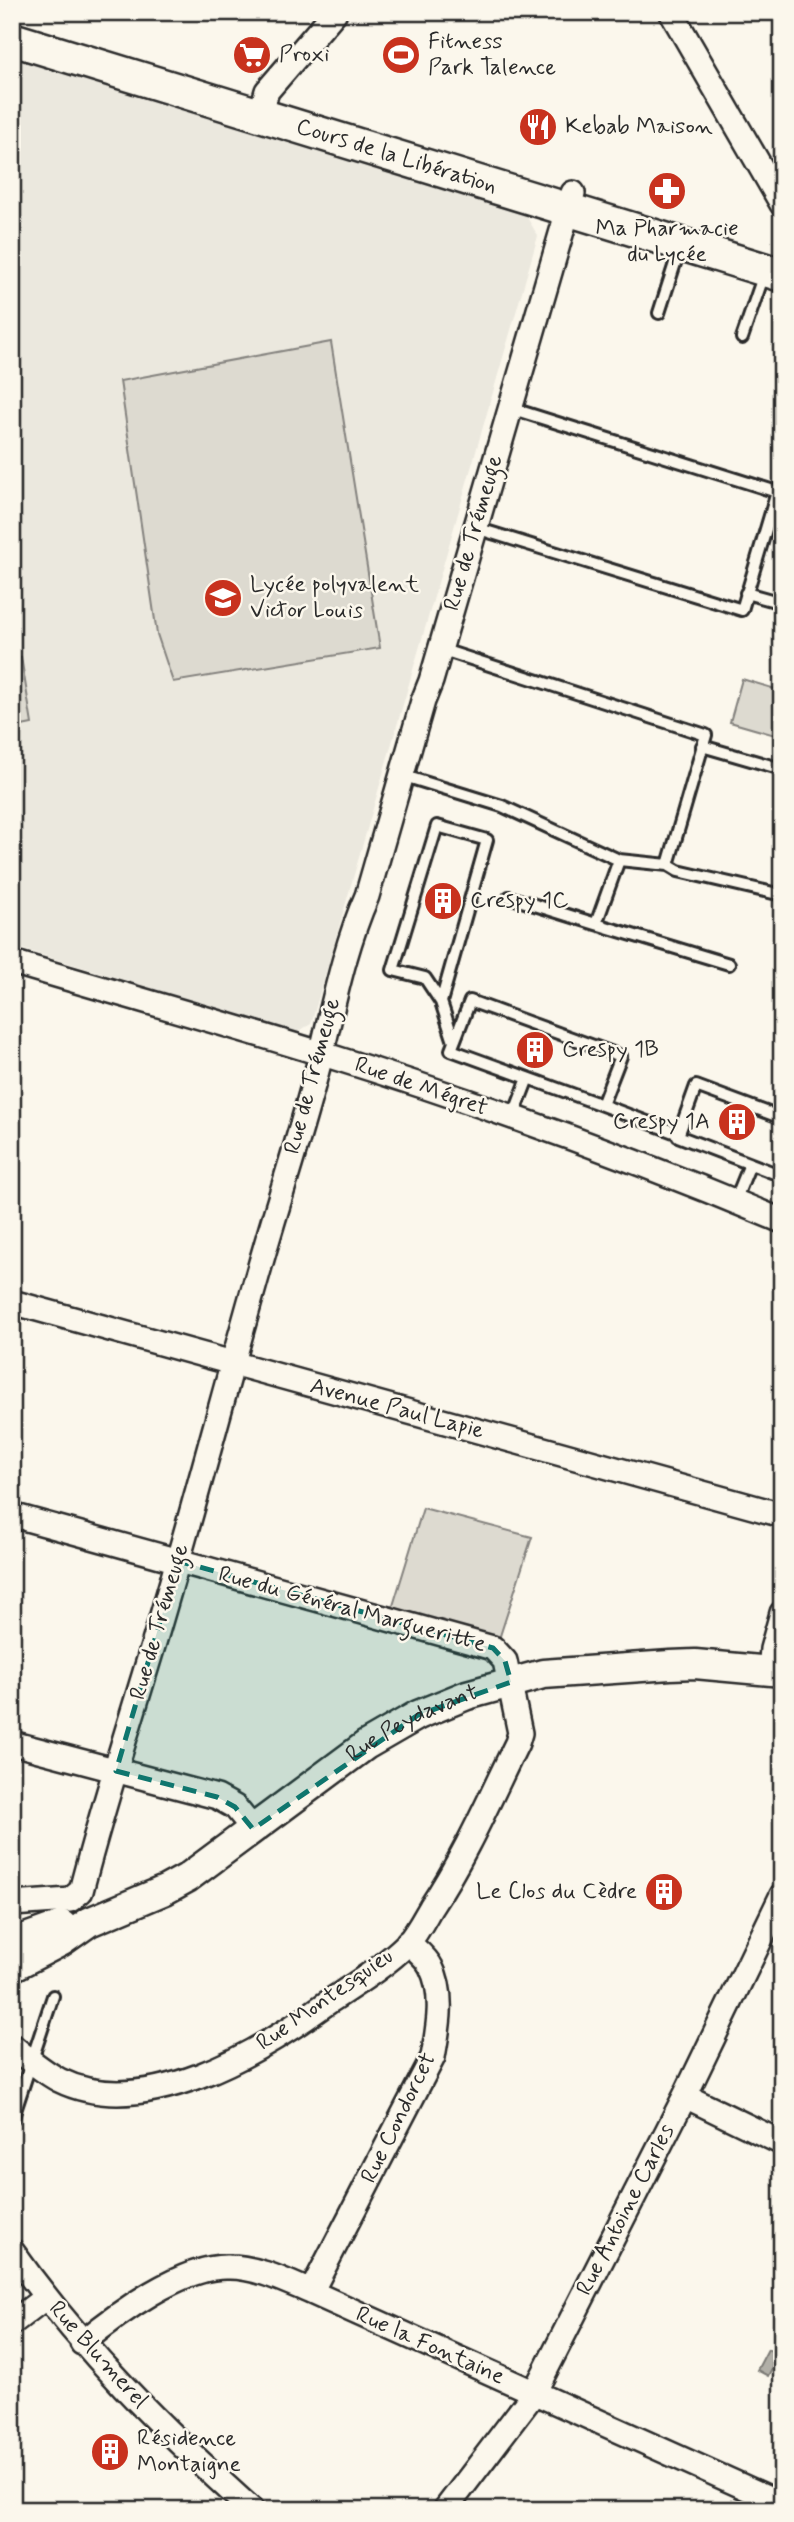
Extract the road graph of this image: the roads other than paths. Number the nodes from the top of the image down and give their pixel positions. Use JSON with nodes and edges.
{"nodes":[{"id":1,"x":335,"y":12,"type":"edge"},
{"id":2,"x":671,"y":12,"type":"edge"},
{"id":3,"x":12,"y":23,"type":"edge"},
{"id":4,"x":12,"y":39,"type":"edge"},
{"id":5,"x":262,"y":107,"type":"junction"},
{"id":6,"x":571,"y":201,"type":"junction"},
{"id":7,"x":782,"y":204,"type":"edge"},
{"id":8,"x":678,"y":254,"type":"dead end"},
{"id":9,"x":775,"y":271,"type":"edge"},
{"id":10,"x":659,"y":313,"type":"dead end"},
{"id":11,"x":742,"y":338,"type":"dead end"},
{"id":12,"x":510,"y":408,"type":"junction"},
{"id":13,"x":475,"y":528,"type":"junction"},
{"id":14,"x":746,"y":593,"type":"junction"},
{"id":15,"x":782,"y":603,"type":"edge"},
{"id":16,"x":440,"y":649,"type":"junction"},
{"id":17,"x":702,"y":746,"type":"junction"},
{"id":18,"x":782,"y":769,"type":"edge"},
{"id":19,"x":401,"y":775,"type":"junction"},
{"id":20,"x":619,"y":860,"type":"junction"},
{"id":21,"x":668,"y":865,"type":"junction"},
{"id":22,"x":782,"y":895,"type":"edge"},
{"id":23,"x":509,"y":897,"type":"dead end"},
{"id":24,"x":596,"y":923,"type":"junction"},
{"id":25,"x":12,"y":962,"type":"edge"},
{"id":26,"x":729,"y":964,"type":"dead end"},
{"id":27,"x":442,"y":1002,"type":"junction"},
{"id":28,"x":454,"y":1042,"type":"junction"},
{"id":29,"x":321,"y":1054,"type":"junction"},
{"id":30,"x":528,"y":1078,"type":"junction"},
{"id":31,"x":603,"y":1105,"type":"junction"},
{"id":32,"x":513,"y":1118,"type":"junction"},
{"id":33,"x":782,"y":1118,"type":"edge"},
{"id":34,"x":679,"y":1134,"type":"junction"},
{"id":35,"x":750,"y":1164,"type":"junction"},
{"id":36,"x":782,"y":1176,"type":"edge"},
{"id":37,"x":735,"y":1201,"type":"junction"},
{"id":38,"x":782,"y":1221,"type":"edge"},
{"id":39,"x":12,"y":1302,"type":"edge"},
{"id":40,"x":232,"y":1364,"type":"junction"},
{"id":41,"x":12,"y":1515,"type":"edge"},
{"id":42,"x":782,"y":1515,"type":"edge"},
{"id":43,"x":178,"y":1561,"type":"junction"},
{"id":44,"x":782,"y":1613,"type":"edge"},
{"id":45,"x":776,"y":1672,"type":"edge"},
{"id":46,"x":511,"y":1682,"type":"junction"},
{"id":47,"x":12,"y":1743,"type":"edge"},
{"id":48,"x":116,"y":1771,"type":"junction"},
{"id":49,"x":253,"y":1829,"type":"junction"},
{"id":50,"x":782,"y":1895,"type":"edge"},
{"id":51,"x":12,"y":1904,"type":"edge"},
{"id":52,"x":89,"y":1922,"type":"junction"},
{"id":53,"x":408,"y":1942,"type":"junction"},
{"id":54,"x":12,"y":1943,"type":"edge"},
{"id":55,"x":12,"y":1967,"type":"edge"},
{"id":56,"x":53,"y":1996,"type":"dead end"},
{"id":57,"x":12,"y":2046,"type":"edge"},
{"id":58,"x":32,"y":2062,"type":"junction"},
{"id":59,"x":685,"y":2096,"type":"junction"},
{"id":60,"x":12,"y":2120,"type":"edge"},
{"id":61,"x":782,"y":2143,"type":"edge"},
{"id":62,"x":12,"y":2251,"type":"edge"},
{"id":63,"x":311,"y":2292,"type":"junction"},
{"id":64,"x":46,"y":2297,"type":"junction"},
{"id":65,"x":12,"y":2323,"type":"edge"},
{"id":66,"x":82,"y":2343,"type":"junction"},
{"id":67,"x":534,"y":2393,"type":"junction"},
{"id":68,"x":782,"y":2504,"type":"edge"},
{"id":69,"x":252,"y":2510,"type":"edge"},
{"id":70,"x":445,"y":2510,"type":"edge"}],
"edges":[{"from":1,"to":5,"type":"street"},
{"from":2,"to":7,"type":"street"},
{"from":3,"to":5,"type":"main road","name":"Cours de la Libération"},
{"from":4,"to":5,"type":"main road","name":"Cours de la Libération"},
{"from":5,"to":6,"type":"main road","name":"Cours de la Libération"},
{"from":6,"to":9,"type":"main road","name":"Cours de la Libération"},
{"from":6,"to":12,"type":"street","name":"Rue de Trémeuge"},
{"from":8,"to":10,"type":"lane"},
{"from":9,"to":11,"type":"lane"},
{"from":12,"to":13,"type":"street","name":"Rue de Trémeuge"},
{"from":12,"to":14,"type":"lane"},
{"from":13,"to":14,"type":"lane"},
{"from":13,"to":16,"type":"street","name":"Rue de Trémeuge"},
{"from":14,"to":15,"type":"lane"},
{"from":16,"to":17,"type":"lane"},
{"from":16,"to":19,"type":"street","name":"Rue de Trémeuge"},
{"from":17,"to":18,"type":"lane"},
{"from":17,"to":21,"type":"lane"},
{"from":19,"to":20,"type":"lane"},
{"from":19,"to":29,"type":"street","name":"Rue de Trémeuge"},
{"from":20,"to":21,"type":"lane"},
{"from":20,"to":24,"type":"lane"},
{"from":21,"to":22,"type":"lane"},
{"from":23,"to":24,"type":"lane"},
{"from":24,"to":26,"type":"lane"},
{"from":25,"to":29,"type":"street","name":"Rue de Mégret"},
{"from":27,"to":27,"type":"lane"},
{"from":27,"to":28,"type":"lane"},
{"from":28,"to":30,"type":"lane"},
{"from":28,"to":31,"type":"lane"},
{"from":29,"to":32,"type":"street","name":"Rue de Mégret"},
{"from":29,"to":40,"type":"street","name":"Rue de Trémeuge"},
{"from":30,"to":31,"type":"lane"},
{"from":30,"to":32,"type":"lane"},
{"from":31,"to":34,"type":"lane"},
{"from":32,"to":37,"type":"street","name":"Rue de Mégret"},
{"from":33,"to":34,"type":"lane"},
{"from":34,"to":35,"type":"lane"},
{"from":35,"to":36,"type":"lane"},
{"from":35,"to":37,"type":"lane"},
{"from":37,"to":38,"type":"street","name":"Rue de Mégret"},
{"from":39,"to":40,"type":"street","name":"Avenue Paul Lapie"},
{"from":40,"to":42,"type":"street","name":"Avenue Paul Lapie"},
{"from":40,"to":43,"type":"street","name":"Rue de Trémeuge"},
{"from":41,"to":43,"type":"street","name":"Rue du Général Margueritte"},
{"from":43,"to":46,"type":"street","name":"Rue du Général Margueritte"},
{"from":43,"to":48,"type":"street","name":"Rue de Trémeuge"},
{"from":44,"to":45,"type":"street"},
{"from":45,"to":46,"type":"street","name":"Rue Peydavant"},
{"from":46,"to":49,"type":"street","name":"Rue Peydavant"},
{"from":46,"to":53,"type":"street","name":"Rue Montesquieu"},
{"from":47,"to":48,"type":"street"},
{"from":48,"to":49,"type":"street"},
{"from":48,"to":51,"type":"street","name":"Rue de Trémeuge"},
{"from":49,"to":52,"type":"street","name":"Rue Peydavant"},
{"from":50,"to":59,"type":"street","name":"Rue Antoine Carles"},
{"from":52,"to":54,"type":"street","name":"Rue Peydavant"},
{"from":52,"to":55,"type":"street","name":"Rue Peydavant"},
{"from":53,"to":58,"type":"street","name":"Rue Montesquieu"},
{"from":53,"to":63,"type":"street","name":"Rue Condorcet"},
{"from":56,"to":58,"type":"lane"},
{"from":57,"to":58,"type":"street","name":"Rue Montesquieu"},
{"from":58,"to":60,"type":"lane"},
{"from":59,"to":61,"type":"street"},
{"from":59,"to":67,"type":"street","name":"Rue Antoine Carles"},
{"from":62,"to":64,"type":"street","name":"Rue Blumerel"},
{"from":63,"to":66,"type":"street","name":"Rue la Fontaine"},
{"from":63,"to":67,"type":"street","name":"Rue la Fontaine"},
{"from":64,"to":65,"type":"street"},
{"from":64,"to":66,"type":"street","name":"Rue Blumerel"},
{"from":66,"to":69,"type":"street","name":"Rue Blumerel"},
{"from":67,"to":68,"type":"street","name":"Rue la Fontaine"},
{"from":67,"to":70,"type":"street","name":"Rue Antoine Carles"}]}
